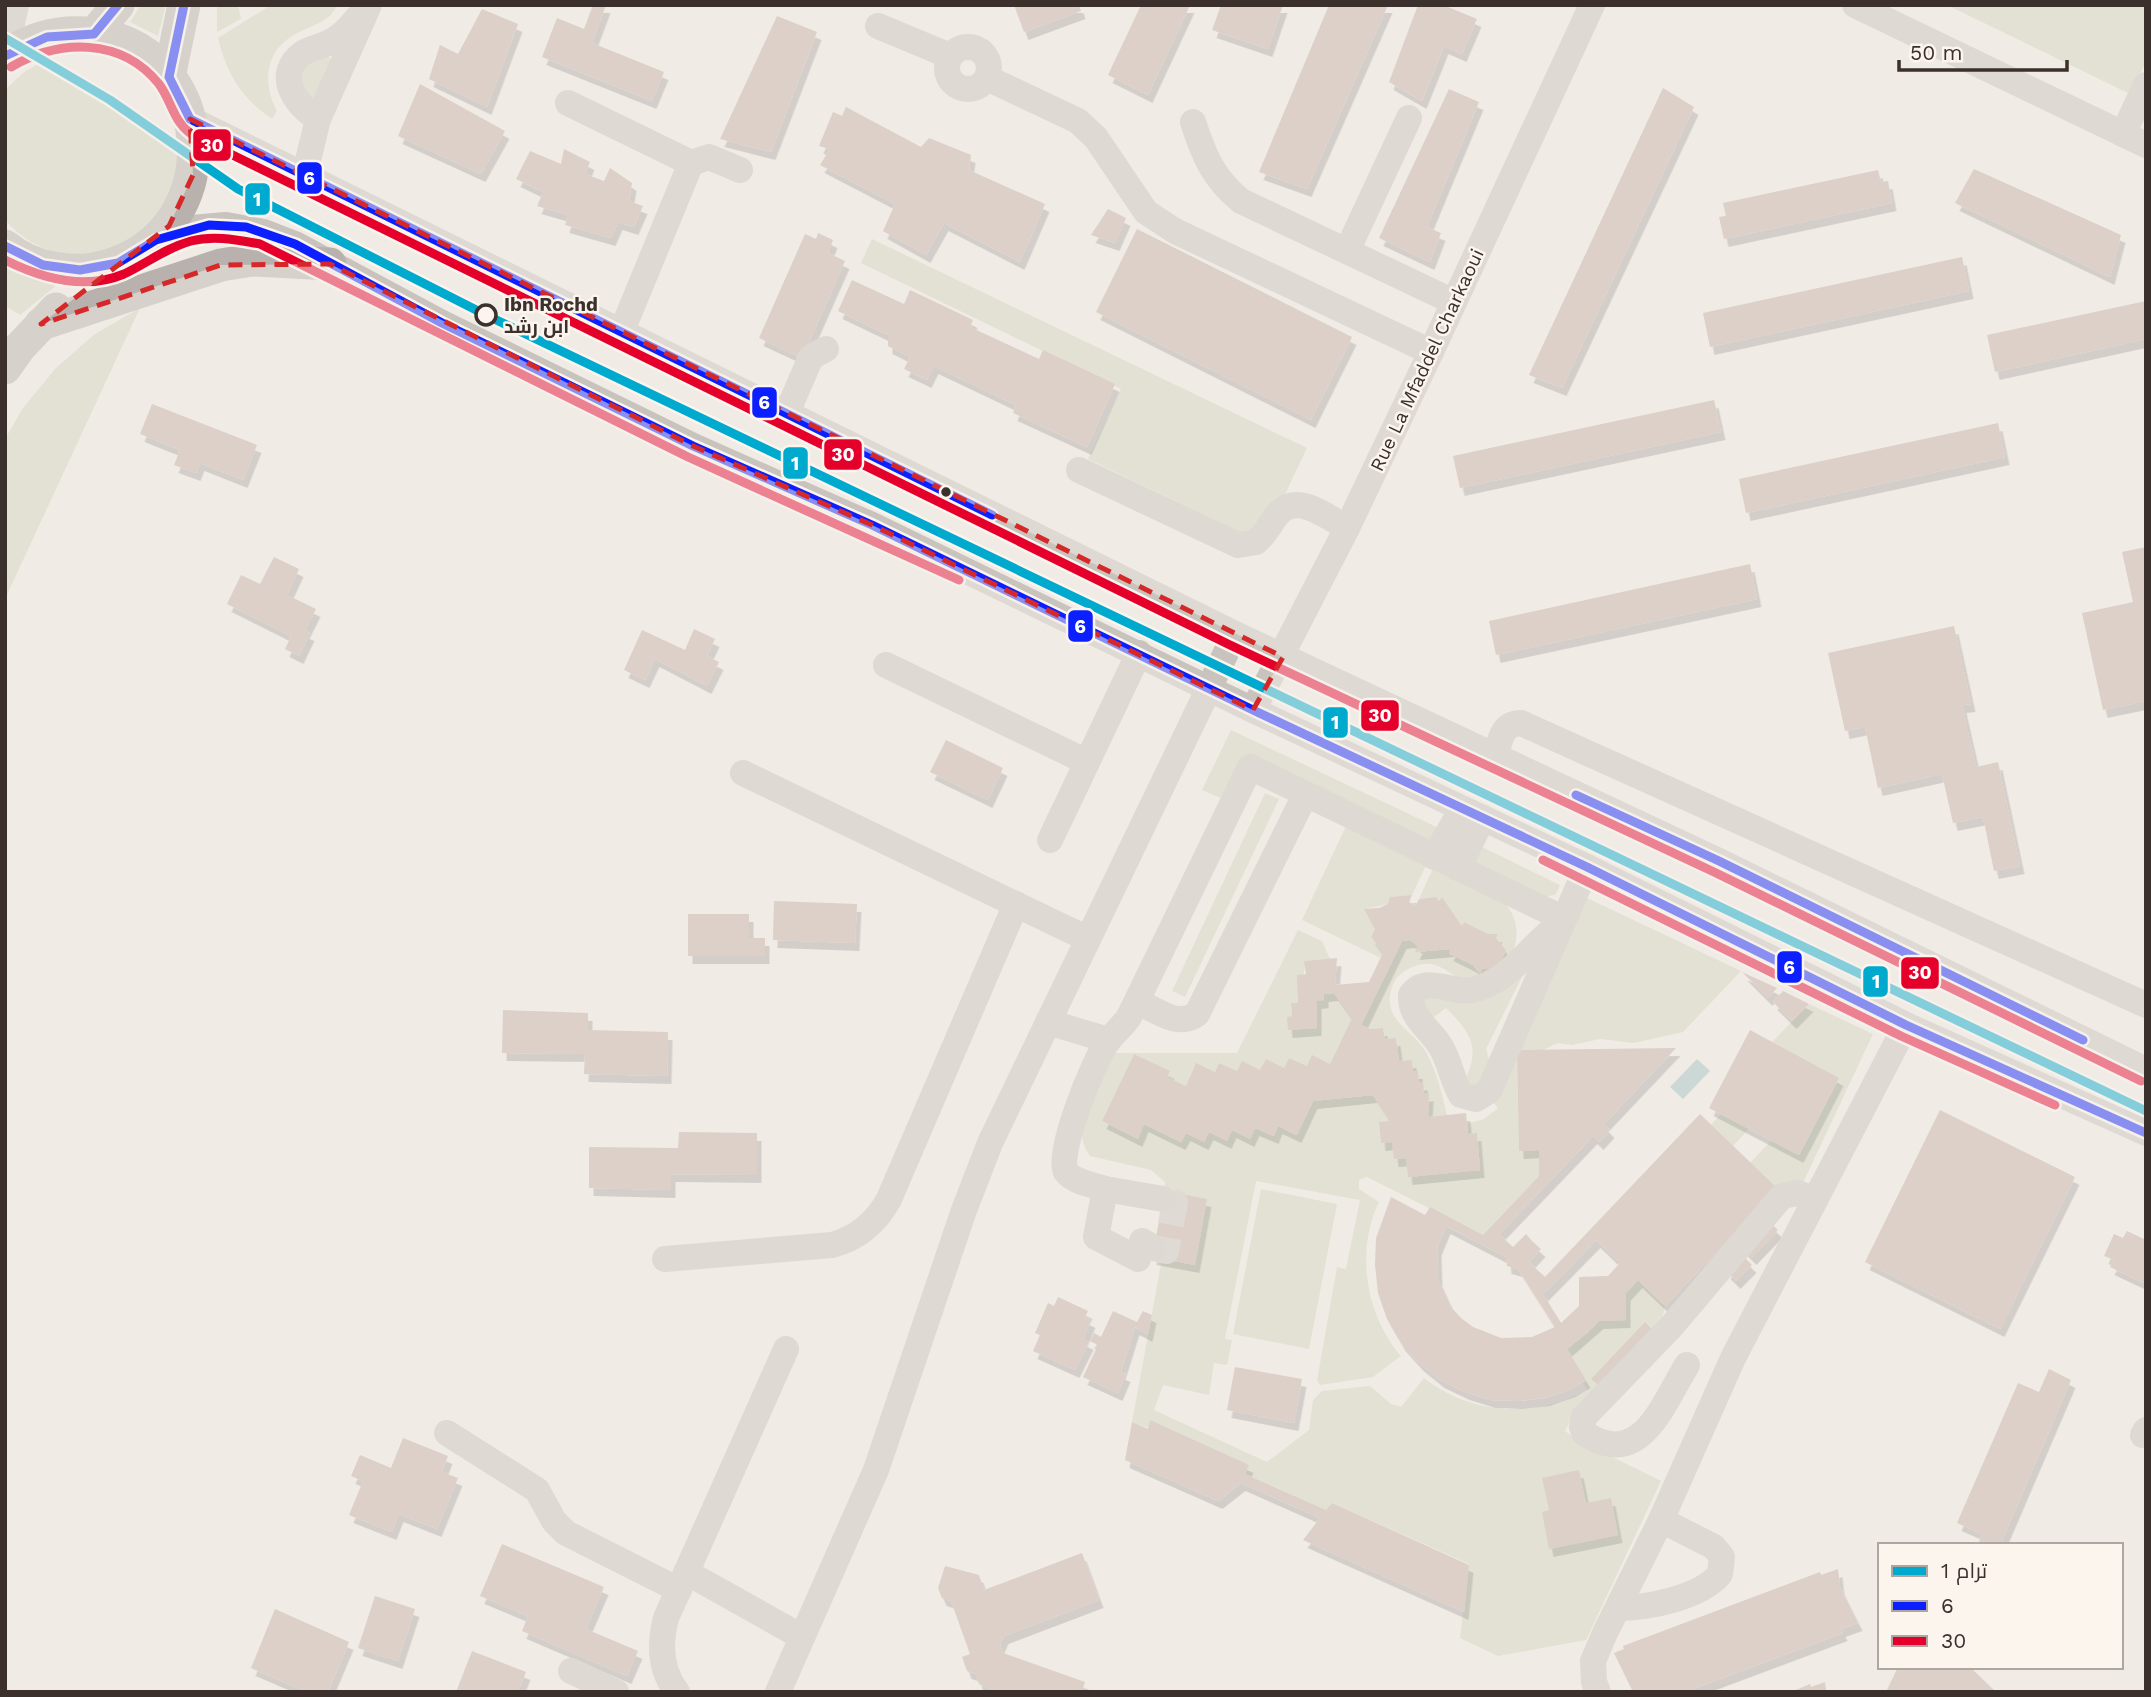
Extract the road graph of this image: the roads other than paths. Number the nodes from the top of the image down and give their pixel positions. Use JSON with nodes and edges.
{"nodes":[{"id":1,"x":16,"y":5,"type":"edge"},
{"id":2,"x":118,"y":5,"type":"edge"},
{"id":3,"x":184,"y":5,"type":"edge"},
{"id":4,"x":367,"y":5,"type":"edge"},
{"id":5,"x":1855,"y":5,"type":"edge"},
{"id":6,"x":1588,"y":7,"type":"edge"},
{"id":7,"x":878,"y":26,"type":"dead end"},
{"id":8,"x":94,"y":34,"type":"junction"},
{"id":9,"x":5,"y":56,"type":"edge"},
{"id":10,"x":169,"y":77,"type":"junction"},
{"id":11,"x":2146,"y":85,"type":"edge"},
{"id":12,"x":568,"y":103,"type":"dead end"},
{"id":13,"x":190,"y":118,"type":"junction"},
{"id":14,"x":1409,"y":118,"type":"dead end"},
{"id":15,"x":318,"y":119,"type":"junction"},
{"id":16,"x":1193,"y":122,"type":"dead end"},
{"id":17,"x":2135,"y":139,"type":"edge"},
{"id":18,"x":691,"y":163,"type":"junction"},
{"id":19,"x":740,"y":170,"type":"dead end"},
{"id":20,"x":304,"y":177,"type":"junction"},
{"id":21,"x":156,"y":240,"type":"junction"},
{"id":22,"x":5,"y":246,"type":"edge"},
{"id":23,"x":1347,"y":251,"type":"junction"},
{"id":24,"x":118,"y":263,"type":"junction"},
{"id":25,"x":330,"y":264,"type":"junction"},
{"id":26,"x":1454,"y":302,"type":"junction"},
{"id":27,"x":41,"y":324,"type":"junction"},
{"id":28,"x":621,"y":333,"type":"junction"},
{"id":29,"x":826,"y":349,"type":"dead end"},
{"id":30,"x":1432,"y":352,"type":"junction"},
{"id":31,"x":5,"y":368,"type":"edge"},
{"id":32,"x":787,"y":413,"type":"junction"},
{"id":33,"x":1079,"y":470,"type":"dead end"},
{"id":34,"x":1347,"y":528,"type":"junction"},
{"id":35,"x":1235,"y":634,"type":"junction"},
{"id":36,"x":1139,"y":653,"type":"junction"},
{"id":37,"x":1283,"y":657,"type":"junction"},
{"id":38,"x":886,"y":665,"type":"dead end"},
{"id":39,"x":1207,"y":688,"type":"junction"},
{"id":40,"x":1253,"y":710,"type":"junction"},
{"id":41,"x":1495,"y":758,"type":"junction"},
{"id":42,"x":1087,"y":762,"type":"junction"},
{"id":43,"x":743,"y":773,"type":"dead end"},
{"id":44,"x":1305,"y":794,"type":"junction"},
{"id":45,"x":1473,"y":813,"type":"junction"},
{"id":46,"x":1050,"y":839,"type":"dead end"},
{"id":47,"x":1446,"y":863,"type":"junction"},
{"id":48,"x":1587,"y":867,"type":"junction"},
{"id":49,"x":1016,"y":904,"type":"junction"},
{"id":50,"x":1561,"y":921,"type":"junction"},
{"id":51,"x":1088,"y":939,"type":"junction"},
{"id":52,"x":1137,"y":1001,"type":"junction"},
{"id":53,"x":2146,"y":1004,"type":"edge"},
{"id":54,"x":1048,"y":1023,"type":"junction"},
{"id":55,"x":1906,"y":1025,"type":"junction"},
{"id":56,"x":1108,"y":1040,"type":"junction"},
{"id":57,"x":2146,"y":1070,"type":"edge"},
{"id":58,"x":2146,"y":1133,"type":"edge"},
{"id":59,"x":1105,"y":1189,"type":"junction"},
{"id":60,"x":1163,"y":1199,"type":"dead end"},
{"id":61,"x":1815,"y":1200,"type":"junction"},
{"id":62,"x":1154,"y":1248,"type":"tunnel mouth"},
{"id":63,"x":665,"y":1259,"type":"dead end"},
{"id":64,"x":786,"y":1349,"type":"dead end"},
{"id":65,"x":1687,"y":1366,"type":"dead end"},
{"id":66,"x":447,"y":1433,"type":"dead end"},
{"id":67,"x":1661,"y":1520,"type":"junction"},
{"id":68,"x":682,"y":1581,"type":"junction"},
{"id":69,"x":1618,"y":1608,"type":"junction"},
{"id":70,"x":802,"y":1637,"type":"junction"},
{"id":71,"x":571,"y":1671,"type":"dead end"},
{"id":72,"x":616,"y":1692,"type":"edge"},
{"id":73,"x":677,"y":1692,"type":"edge"},
{"id":74,"x":778,"y":1692,"type":"edge"},
{"id":75,"x":1598,"y":1692,"type":"edge"}],
"edges":[{"from":1,"to":9,"type":"street"},
{"from":2,"to":8,"type":"main road"},
{"from":3,"to":10,"type":"main road"},
{"from":4,"to":15,"type":"street"},
{"from":4,"to":15,"type":"street"},
{"from":5,"to":17,"type":"street"},
{"from":6,"to":26,"type":"street","name":"Rue La Mfaddel Charkaoui"},
{"from":7,"to":30,"type":"street"},
{"from":8,"to":9,"type":"main road"},
{"from":8,"to":10,"type":"main road"},
{"from":10,"to":13,"type":"main road"},
{"from":11,"to":17,"type":"street"},
{"from":12,"to":18,"type":"street"},
{"from":13,"to":20,"type":"street"},
{"from":13,"to":21,"type":"main road"},
{"from":14,"to":23,"type":"street"},
{"from":15,"to":20,"type":"street"},
{"from":16,"to":23,"type":"street"},
{"from":18,"to":19,"type":"street"},
{"from":18,"to":28,"type":"street"},
{"from":20,"to":28,"type":"street"},
{"from":21,"to":24,"type":"main road"},
{"from":21,"to":25,"type":"street"},
{"from":22,"to":24,"type":"main road"},
{"from":23,"to":26,"type":"street"},
{"from":24,"to":27,"type":"main road"},
{"from":25,"to":27,"type":"main road"},
{"from":25,"to":36,"type":"street"},
{"from":26,"to":30,"type":"street","name":"Rue La Mfaddel Charkaoui"},
{"from":27,"to":31,"type":"main road"},
{"from":28,"to":32,"type":"street"},
{"from":29,"to":32,"type":"street"},
{"from":30,"to":34,"type":"street","name":"Rue La Mfaddel Charkaoui"},
{"from":32,"to":35,"type":"street"},
{"from":33,"to":34,"type":"street"},
{"from":34,"to":37,"type":"street","name":"Rue La Mfaddel Charkaoui"},
{"from":35,"to":37,"type":"street"},
{"from":35,"to":39,"type":"street"},
{"from":36,"to":39,"type":"street"},
{"from":36,"to":42,"type":"street"},
{"from":37,"to":40,"type":"street","name":"Rue La Mfaddel Charkaoui"},
{"from":37,"to":41,"type":"street"},
{"from":38,"to":42,"type":"street"},
{"from":39,"to":40,"type":"street"},
{"from":39,"to":51,"type":"street"},
{"from":40,"to":45,"type":"street"},
{"from":41,"to":53,"type":"street"},
{"from":41,"to":57,"type":"street"},
{"from":42,"to":46,"type":"street"},
{"from":43,"to":49,"type":"street"},
{"from":44,"to":47,"type":"street"},
{"from":44,"to":52,"type":"street"},
{"from":44,"to":52,"type":"street"},
{"from":45,"to":47,"type":"street"},
{"from":45,"to":48,"type":"street"},
{"from":47,"to":50,"type":"street"},
{"from":48,"to":50,"type":"street"},
{"from":48,"to":55,"type":"street"},
{"from":49,"to":51,"type":"street"},
{"from":49,"to":63,"type":"street"},
{"from":50,"to":50,"type":"street"},
{"from":51,"to":54,"type":"street"},
{"from":52,"to":56,"type":"street"},
{"from":54,"to":56,"type":"street"},
{"from":54,"to":70,"type":"street"},
{"from":55,"to":58,"type":"street"},
{"from":55,"to":61,"type":"street"},
{"from":56,"to":59,"type":"street"},
{"from":59,"to":60,"type":"street"},
{"from":59,"to":62,"type":"street"},
{"from":61,"to":65,"type":"street"},
{"from":61,"to":67,"type":"street"},
{"from":64,"to":68,"type":"street"},
{"from":66,"to":68,"type":"street"},
{"from":67,"to":69,"type":"street"},
{"from":67,"to":69,"type":"street"},
{"from":68,"to":70,"type":"street"},
{"from":68,"to":73,"type":"street"},
{"from":69,"to":75,"type":"street"},
{"from":70,"to":74,"type":"street"},
{"from":71,"to":72,"type":"street"}]}
